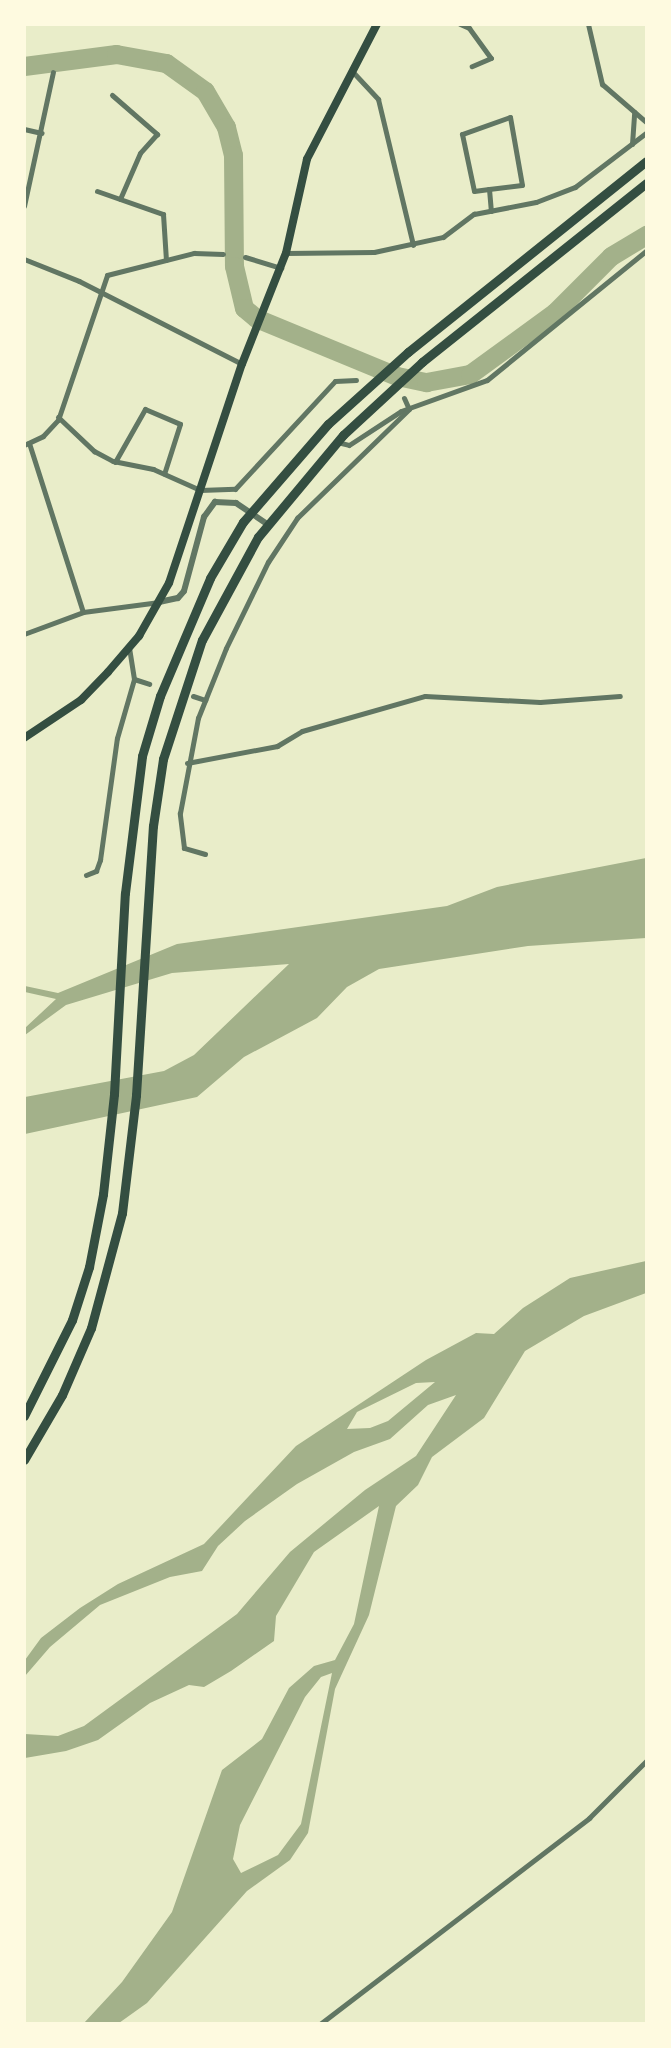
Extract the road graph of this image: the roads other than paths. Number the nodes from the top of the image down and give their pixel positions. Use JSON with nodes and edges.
{"nodes":[{"id":1,"x":377,"y":24,"type":"edge"},
{"id":2,"x":460,"y":24,"type":"edge"},
{"id":3,"x":588,"y":24,"type":"edge"},
{"id":4,"x":472,"y":66,"type":"dead end"},
{"id":5,"x":351,"y":70,"type":"junction"},
{"id":6,"x":53,"y":72,"type":"dead end"},
{"id":7,"x":112,"y":95,"type":"dead end"},
{"id":8,"x":634,"y":112,"type":"junction"},
{"id":9,"x":646,"y":122,"type":"edge"},
{"id":10,"x":24,"y":129,"type":"edge"},
{"id":11,"x":41,"y":133,"type":"junction"},
{"id":12,"x":646,"y":133,"type":"edge"},
{"id":13,"x":632,"y":144,"type":"junction"},
{"id":14,"x":646,"y":161,"type":"edge"},
{"id":15,"x":646,"y":183,"type":"edge"},
{"id":16,"x":489,"y":189,"type":"junction"},
{"id":17,"x":97,"y":191,"type":"dead end"},
{"id":18,"x":120,"y":199,"type":"junction"},
{"id":19,"x":24,"y":206,"type":"edge"},
{"id":20,"x":491,"y":211,"type":"junction"},
{"id":21,"x":413,"y":245,"type":"junction"},
{"id":22,"x":646,"y":251,"type":"edge"},
{"id":23,"x":286,"y":253,"type":"junction"},
{"id":24,"x":223,"y":254,"type":"dead end"},
{"id":25,"x":245,"y":257,"type":"dead end"},
{"id":26,"x":24,"y":259,"type":"edge"},
{"id":27,"x":166,"y":260,"type":"junction"},
{"id":28,"x":281,"y":268,"type":"junction"},
{"id":29,"x":99,"y":291,"type":"junction"},
{"id":30,"x":242,"y":364,"type":"junction"},
{"id":31,"x":356,"y":380,"type":"dead end"},
{"id":32,"x":404,"y":398,"type":"dead end"},
{"id":33,"x":408,"y":409,"type":"junction"},
{"id":34,"x":58,"y":417,"type":"junction"},
{"id":35,"x":336,"y":442,"type":"junction"},
{"id":36,"x":27,"y":444,"type":"edge"},
{"id":37,"x":115,"y":462,"type":"junction"},
{"id":38,"x":164,"y":474,"type":"junction"},
{"id":39,"x":200,"y":490,"type":"junction"},
{"id":40,"x":251,"y":512,"type":"junction"},
{"id":41,"x":267,"y":524,"type":"junction"},
{"id":42,"x":159,"y":602,"type":"junction"},
{"id":43,"x":83,"y":612,"type":"junction"},
{"id":44,"x":24,"y":634,"type":"edge"},
{"id":45,"x":129,"y":648,"type":"junction"},
{"id":46,"x":134,"y":679,"type":"junction"},
{"id":47,"x":149,"y":684,"type":"dead end"},
{"id":48,"x":193,"y":696,"type":"dead end"},
{"id":49,"x":620,"y":696,"type":"dead end"},
{"id":50,"x":205,"y":700,"type":"junction"},
{"id":51,"x":24,"y":738,"type":"edge"},
{"id":52,"x":187,"y":763,"type":"junction"},
{"id":53,"x":205,"y":854,"type":"dead end"},
{"id":54,"x":86,"y":875,"type":"dead end"},
{"id":55,"x":24,"y":1416,"type":"edge"},
{"id":56,"x":24,"y":1460,"type":"edge"},
{"id":57,"x":646,"y":1761,"type":"edge"},
{"id":58,"x":320,"y":2024,"type":"edge"}],
"edges":[{"from":1,"to":5,"type":"main road"},
{"from":2,"to":4,"type":"street"},
{"from":3,"to":8,"type":"street"},
{"from":5,"to":21,"type":"street"},
{"from":5,"to":23,"type":"main road"},
{"from":6,"to":11,"type":"street"},
{"from":7,"to":18,"type":"street"},
{"from":8,"to":9,"type":"street"},
{"from":8,"to":13,"type":"street"},
{"from":10,"to":11,"type":"street"},
{"from":11,"to":19,"type":"street"},
{"from":12,"to":13,"type":"street"},
{"from":13,"to":20,"type":"street"},
{"from":14,"to":40,"type":"highway"},
{"from":15,"to":35,"type":"highway"},
{"from":16,"to":16,"type":"street"},
{"from":16,"to":20,"type":"street"},
{"from":17,"to":18,"type":"street"},
{"from":18,"to":27,"type":"street"},
{"from":20,"to":21,"type":"street"},
{"from":21,"to":23,"type":"street"},
{"from":22,"to":33,"type":"street"},
{"from":23,"to":28,"type":"main road"},
{"from":24,"to":27,"type":"street"},
{"from":25,"to":28,"type":"street"},
{"from":26,"to":29,"type":"street"},
{"from":27,"to":29,"type":"street"},
{"from":28,"to":30,"type":"main road"},
{"from":29,"to":30,"type":"street"},
{"from":29,"to":34,"type":"street"},
{"from":30,"to":39,"type":"main road"},
{"from":31,"to":39,"type":"street"},
{"from":32,"to":33,"type":"street"},
{"from":33,"to":35,"type":"street"},
{"from":33,"to":50,"type":"street"},
{"from":34,"to":36,"type":"street"},
{"from":34,"to":37,"type":"street"},
{"from":35,"to":41,"type":"highway"},
{"from":36,"to":43,"type":"street"},
{"from":37,"to":38,"type":"street"},
{"from":37,"to":38,"type":"street"},
{"from":38,"to":39,"type":"street"},
{"from":39,"to":42,"type":"main road"},
{"from":40,"to":41,"type":"street"},
{"from":40,"to":42,"type":"street"},
{"from":40,"to":55,"type":"highway"},
{"from":41,"to":56,"type":"highway"},
{"from":42,"to":43,"type":"street"},
{"from":42,"to":45,"type":"main road"},
{"from":43,"to":44,"type":"street"},
{"from":45,"to":46,"type":"street"},
{"from":45,"to":51,"type":"main road"},
{"from":46,"to":47,"type":"street"},
{"from":46,"to":54,"type":"street"},
{"from":48,"to":50,"type":"street"},
{"from":49,"to":52,"type":"street"},
{"from":50,"to":52,"type":"street"},
{"from":52,"to":53,"type":"street"},
{"from":57,"to":58,"type":"street"}]}
